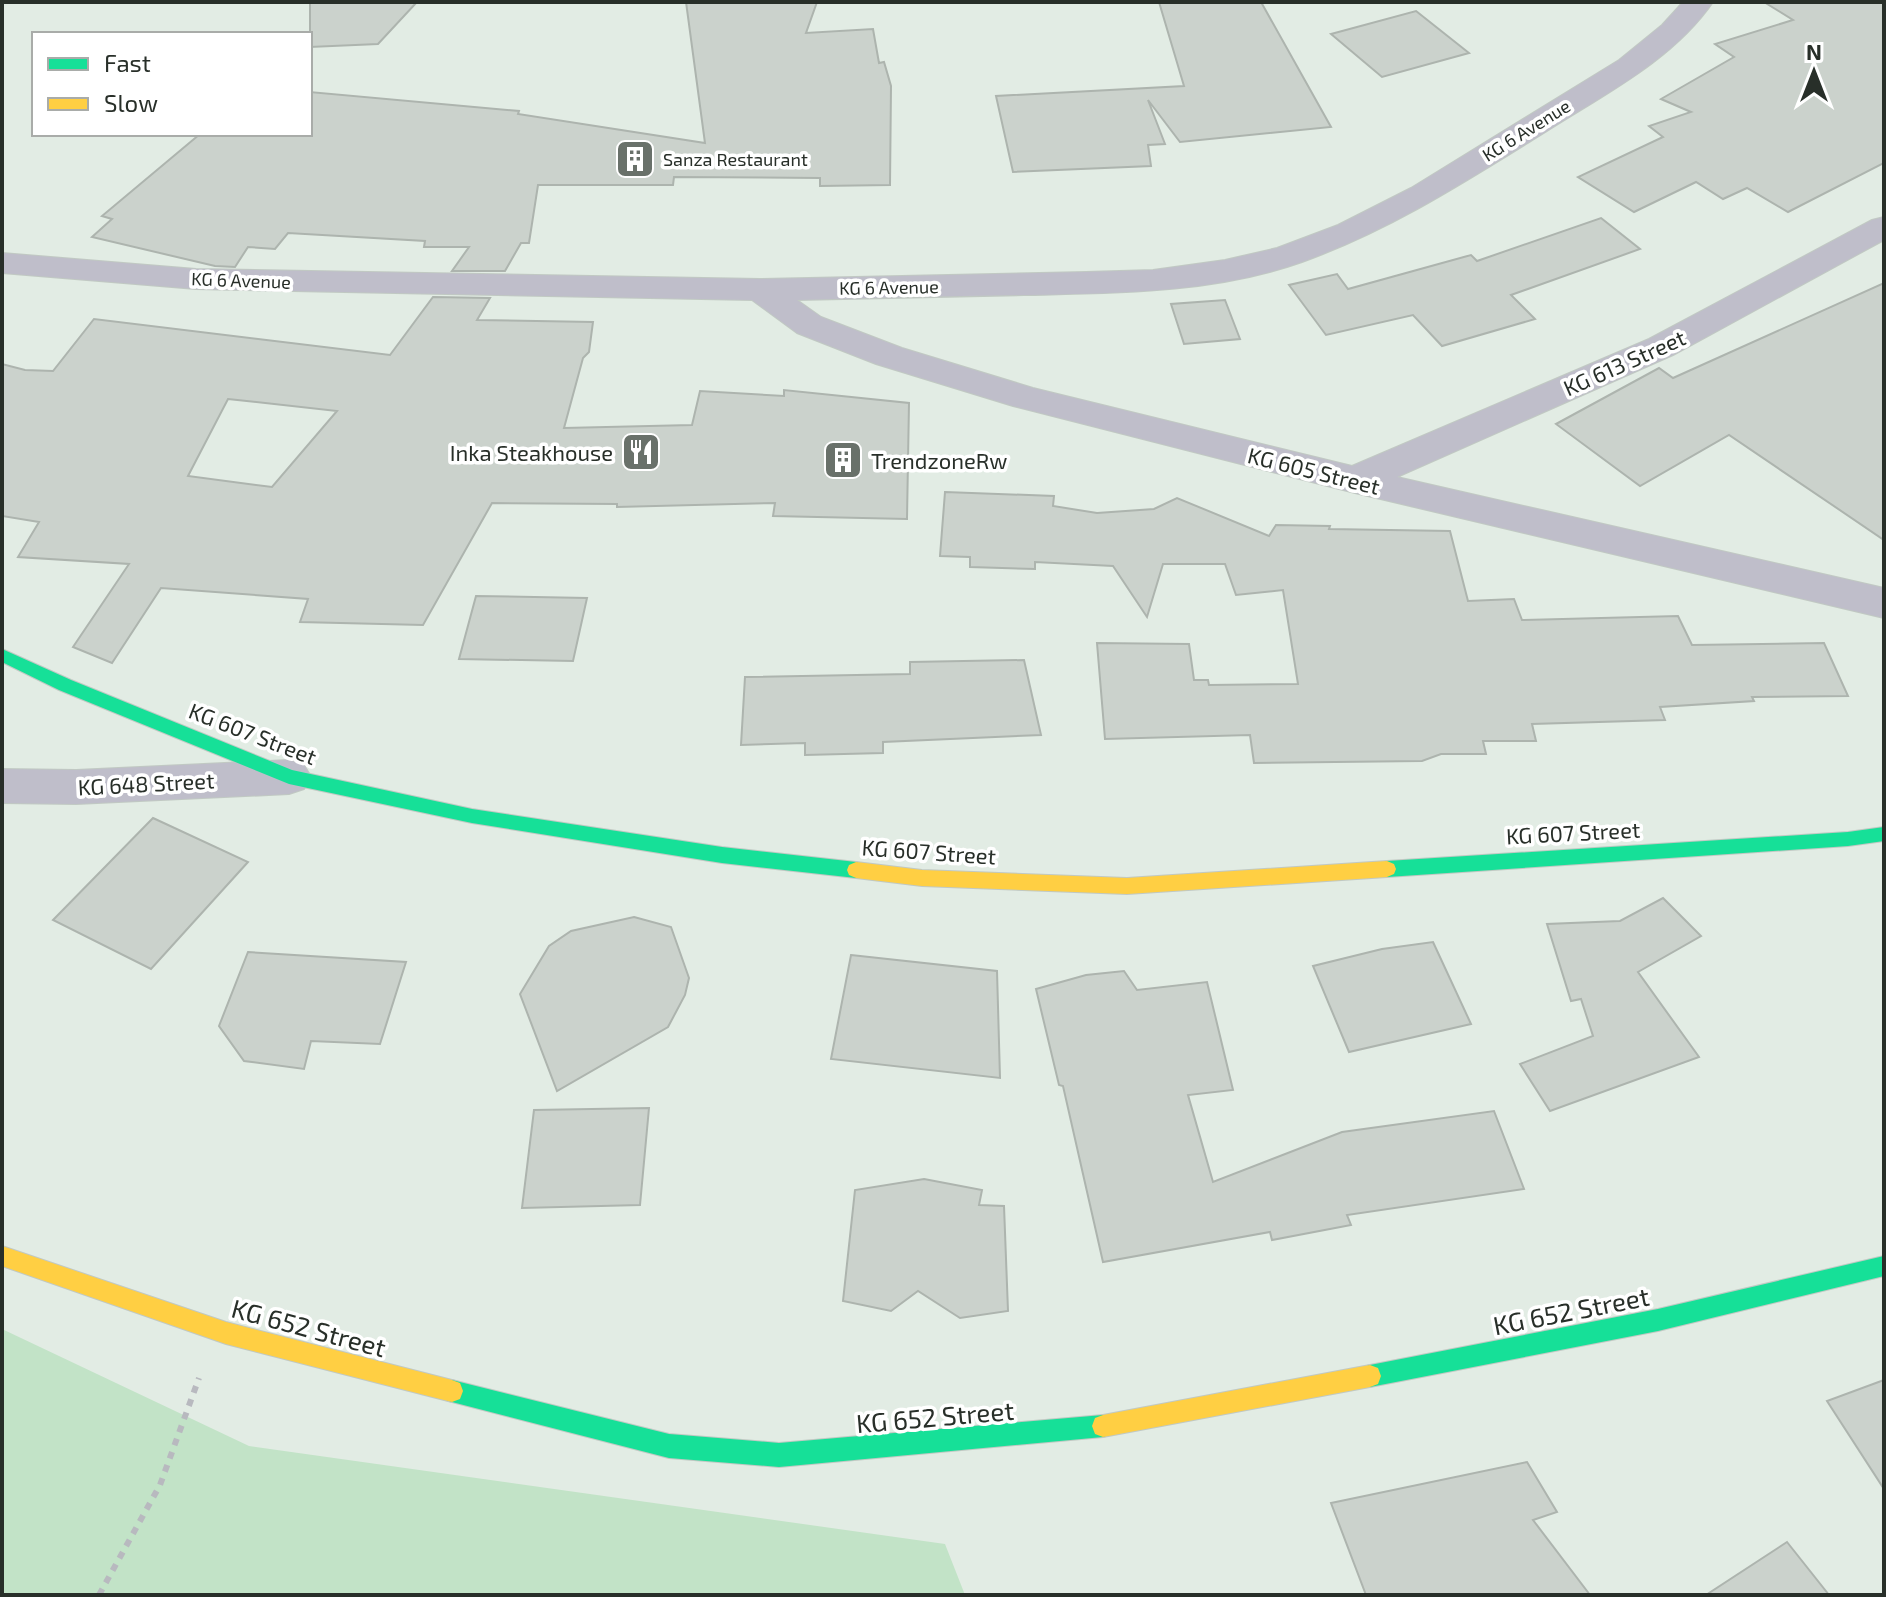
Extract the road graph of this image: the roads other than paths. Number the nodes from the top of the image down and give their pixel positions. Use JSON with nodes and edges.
{"nodes":[{"id":1,"x":1699,"y":2,"type":"edge"},
{"id":2,"x":1884,"y":227,"type":"edge"},
{"id":3,"x":2,"y":263,"type":"edge"},
{"id":4,"x":760,"y":290,"type":"junction"},
{"id":5,"x":1355,"y":480,"type":"junction"},
{"id":6,"x":1884,"y":603,"type":"edge"},
{"id":7,"x":2,"y":655,"type":"edge"},
{"id":8,"x":289,"y":777,"type":"junction"},
{"id":9,"x":2,"y":786,"type":"edge"},
{"id":10,"x":1884,"y":834,"type":"edge"},
{"id":11,"x":2,"y":1256,"type":"edge"},
{"id":12,"x":1884,"y":1266,"type":"edge"}],
"edges":[{"from":1,"to":4,"type":"street","name":"KG 6 Avenue"},
{"from":2,"to":5,"type":"street","name":"KG 613 Street"},
{"from":3,"to":4,"type":"street","name":"KG 6 Avenue"},
{"from":4,"to":5,"type":"street","name":"KG 605 Street"},
{"from":5,"to":6,"type":"street","name":"KG 605 Street"},
{"from":7,"to":8,"type":"street","name":"KG 607 Street"},
{"from":8,"to":9,"type":"street","name":"KG 648 Street"},
{"from":8,"to":10,"type":"street","name":"KG 607 Street"},
{"from":11,"to":12,"type":"street","name":"KG 652 Street"}]}
